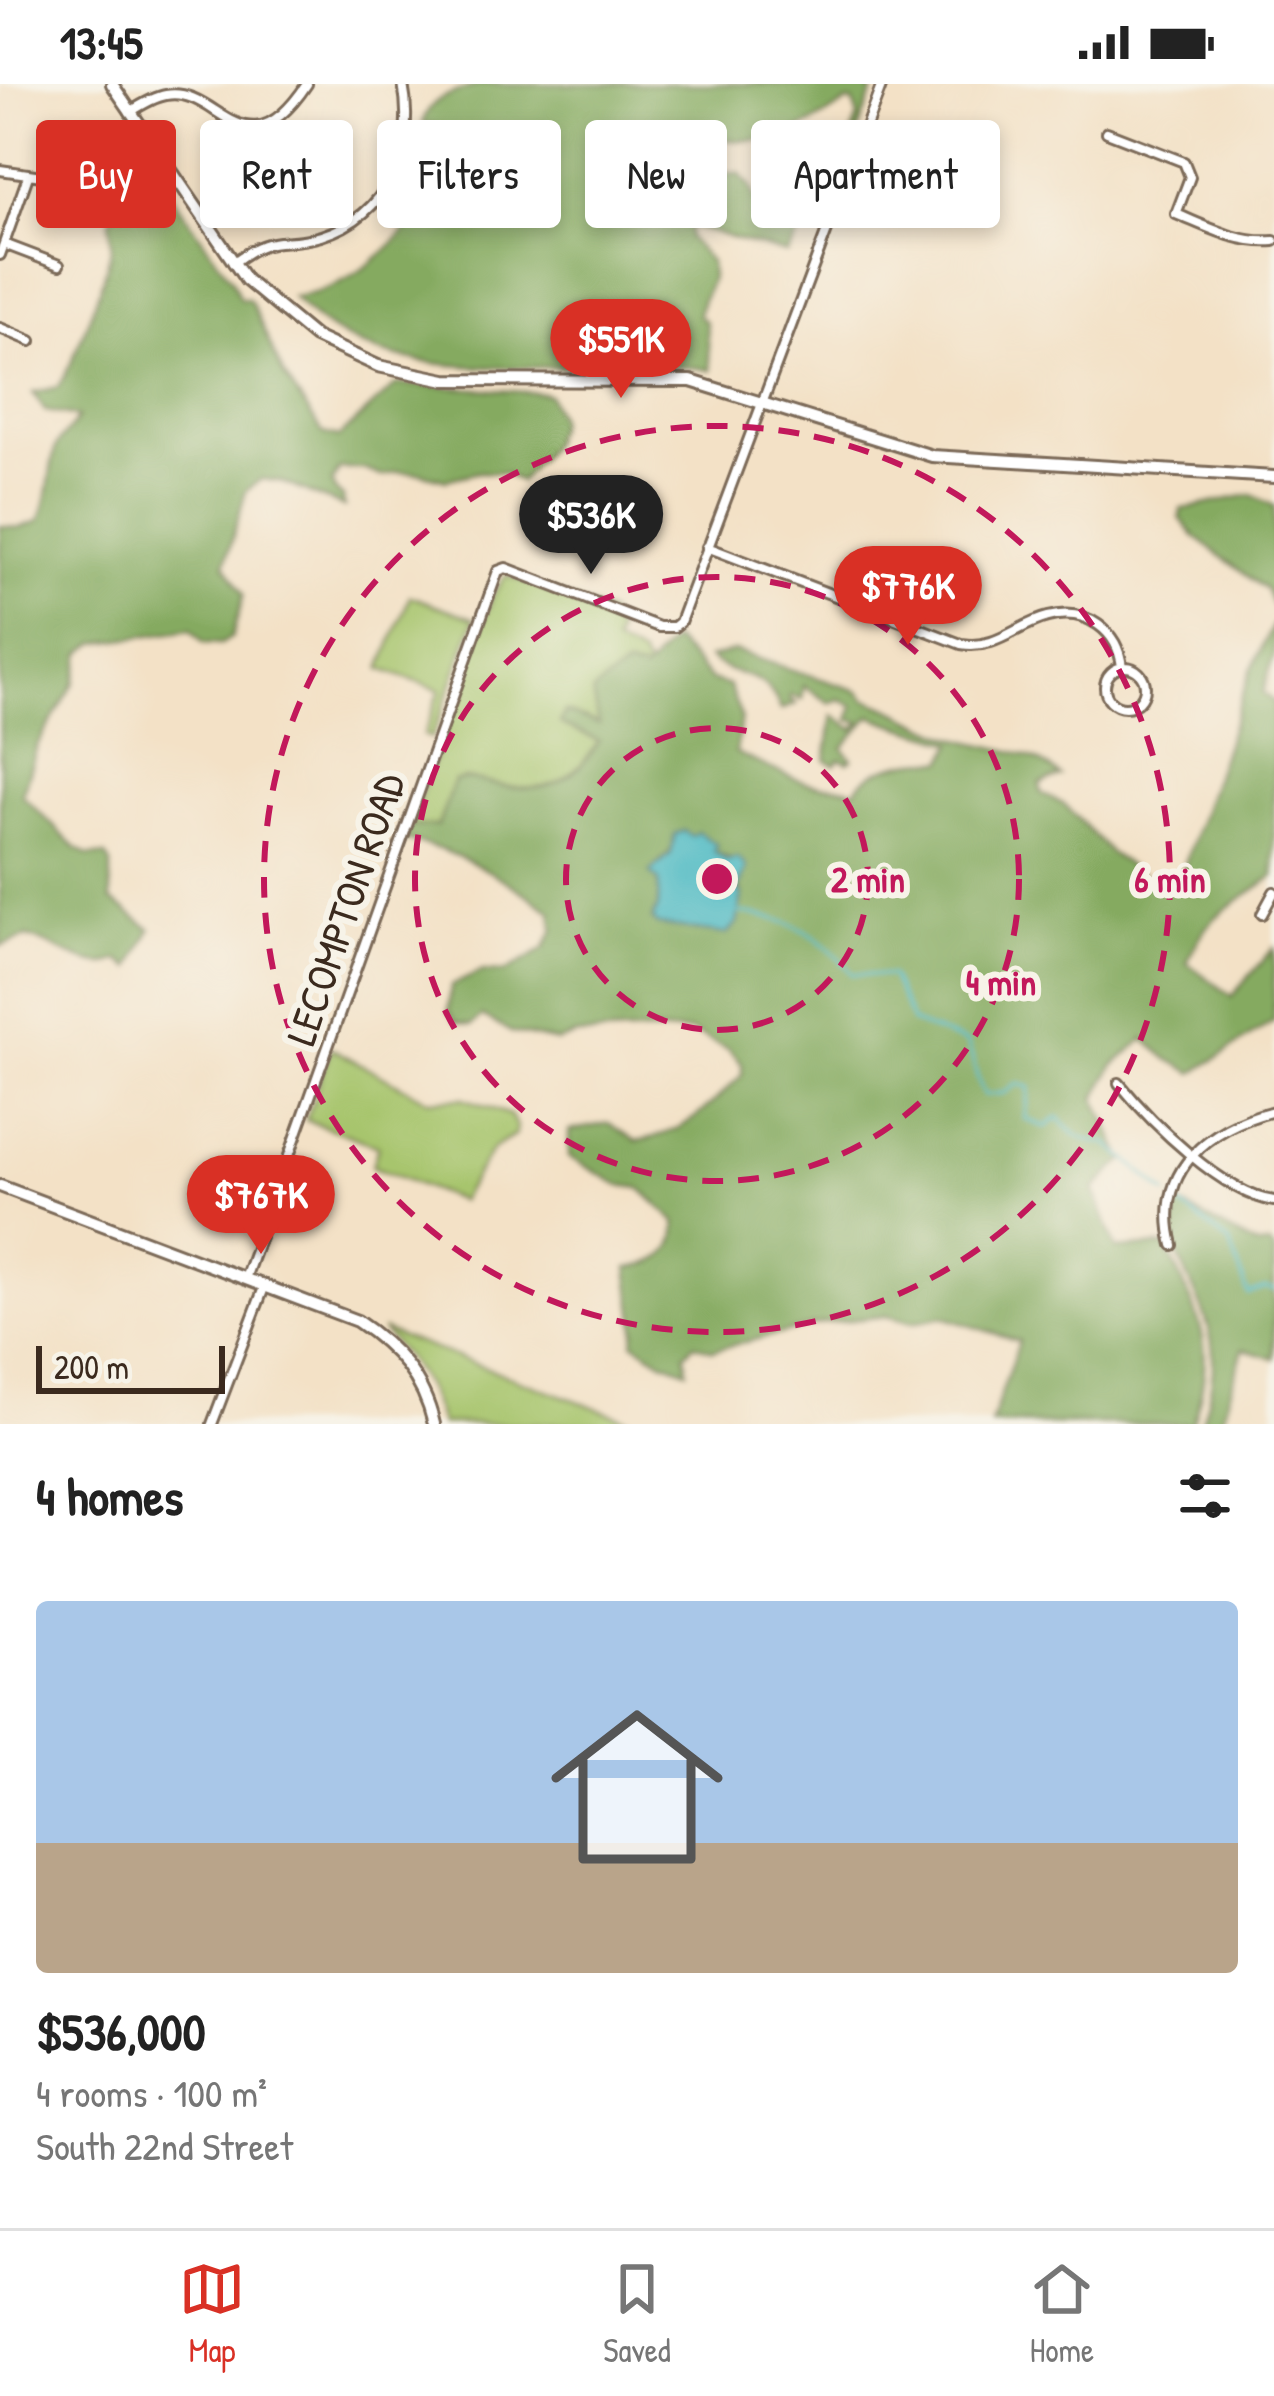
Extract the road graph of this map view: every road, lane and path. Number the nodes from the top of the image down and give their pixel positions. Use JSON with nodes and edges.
{"nodes":[{"id":1,"x":112,"y":84,"type":"edge"},
{"id":2,"x":308,"y":84,"type":"edge"},
{"id":3,"x":403,"y":84,"type":"edge"},
{"id":4,"x":881,"y":84,"type":"edge"},
{"id":5,"x":130,"y":112,"type":"junction"},
{"id":6,"x":1107,"y":132,"type":"dead end"},
{"id":7,"x":0,"y":170,"type":"edge"},
{"id":8,"x":28,"y":176,"type":"junction"},
{"id":9,"x":36,"y":177,"type":"edge"},
{"id":10,"x":1274,"y":241,"type":"edge"},
{"id":11,"x":4,"y":244,"type":"junction"},
{"id":12,"x":0,"y":255,"type":"edge"},
{"id":13,"x":232,"y":263,"type":"junction"},
{"id":14,"x":59,"y":265,"type":"dead end"},
{"id":15,"x":0,"y":328,"type":"edge"},
{"id":16,"x":31,"y":340,"type":"dead end"},
{"id":17,"x":763,"y":401,"type":"junction"},
{"id":18,"x":1274,"y":477,"type":"edge"},
{"id":19,"x":707,"y":547,"type":"junction"},
{"id":20,"x":1122,"y":667,"type":"junction"},
{"id":21,"x":1274,"y":892,"type":"edge"},
{"id":22,"x":1262,"y":914,"type":"dead end"},
{"id":23,"x":1119,"y":1083,"type":"dead end"},
{"id":24,"x":1274,"y":1111,"type":"edge"},
{"id":25,"x":1193,"y":1154,"type":"junction"},
{"id":26,"x":0,"y":1186,"type":"edge"},
{"id":27,"x":1274,"y":1201,"type":"edge"},
{"id":28,"x":1173,"y":1246,"type":"dead end"},
{"id":29,"x":246,"y":1276,"type":"junction"},
{"id":30,"x":266,"y":1284,"type":"junction"},
{"id":31,"x":212,"y":1424,"type":"edge"},
{"id":32,"x":434,"y":1424,"type":"edge"}],
"edges":[{"from":1,"to":5,"type":"main road"},
{"from":2,"to":5,"type":"street"},
{"from":3,"to":13,"type":"street"},
{"from":4,"to":17,"type":"street"},
{"from":5,"to":13,"type":"main road"},
{"from":6,"to":10,"type":"street"},
{"from":7,"to":8,"type":"street"},
{"from":8,"to":9,"type":"street"},
{"from":8,"to":11,"type":"street"},
{"from":11,"to":12,"type":"street"},
{"from":11,"to":14,"type":"street"},
{"from":13,"to":17,"type":"main road"},
{"from":15,"to":16,"type":"street"},
{"from":17,"to":18,"type":"main road"},
{"from":17,"to":19,"type":"street"},
{"from":19,"to":20,"type":"street"},
{"from":19,"to":29,"type":"street","name":"LECOMPTON ROAD"},
{"from":20,"to":20,"type":"street"},
{"from":21,"to":22,"type":"street"},
{"from":23,"to":25,"type":"street"},
{"from":24,"to":25,"type":"street"},
{"from":25,"to":27,"type":"street"},
{"from":25,"to":28,"type":"street"},
{"from":26,"to":29,"type":"main road"},
{"from":29,"to":30,"type":"main road"},
{"from":30,"to":31,"type":"street"},
{"from":30,"to":32,"type":"main road"}]}
